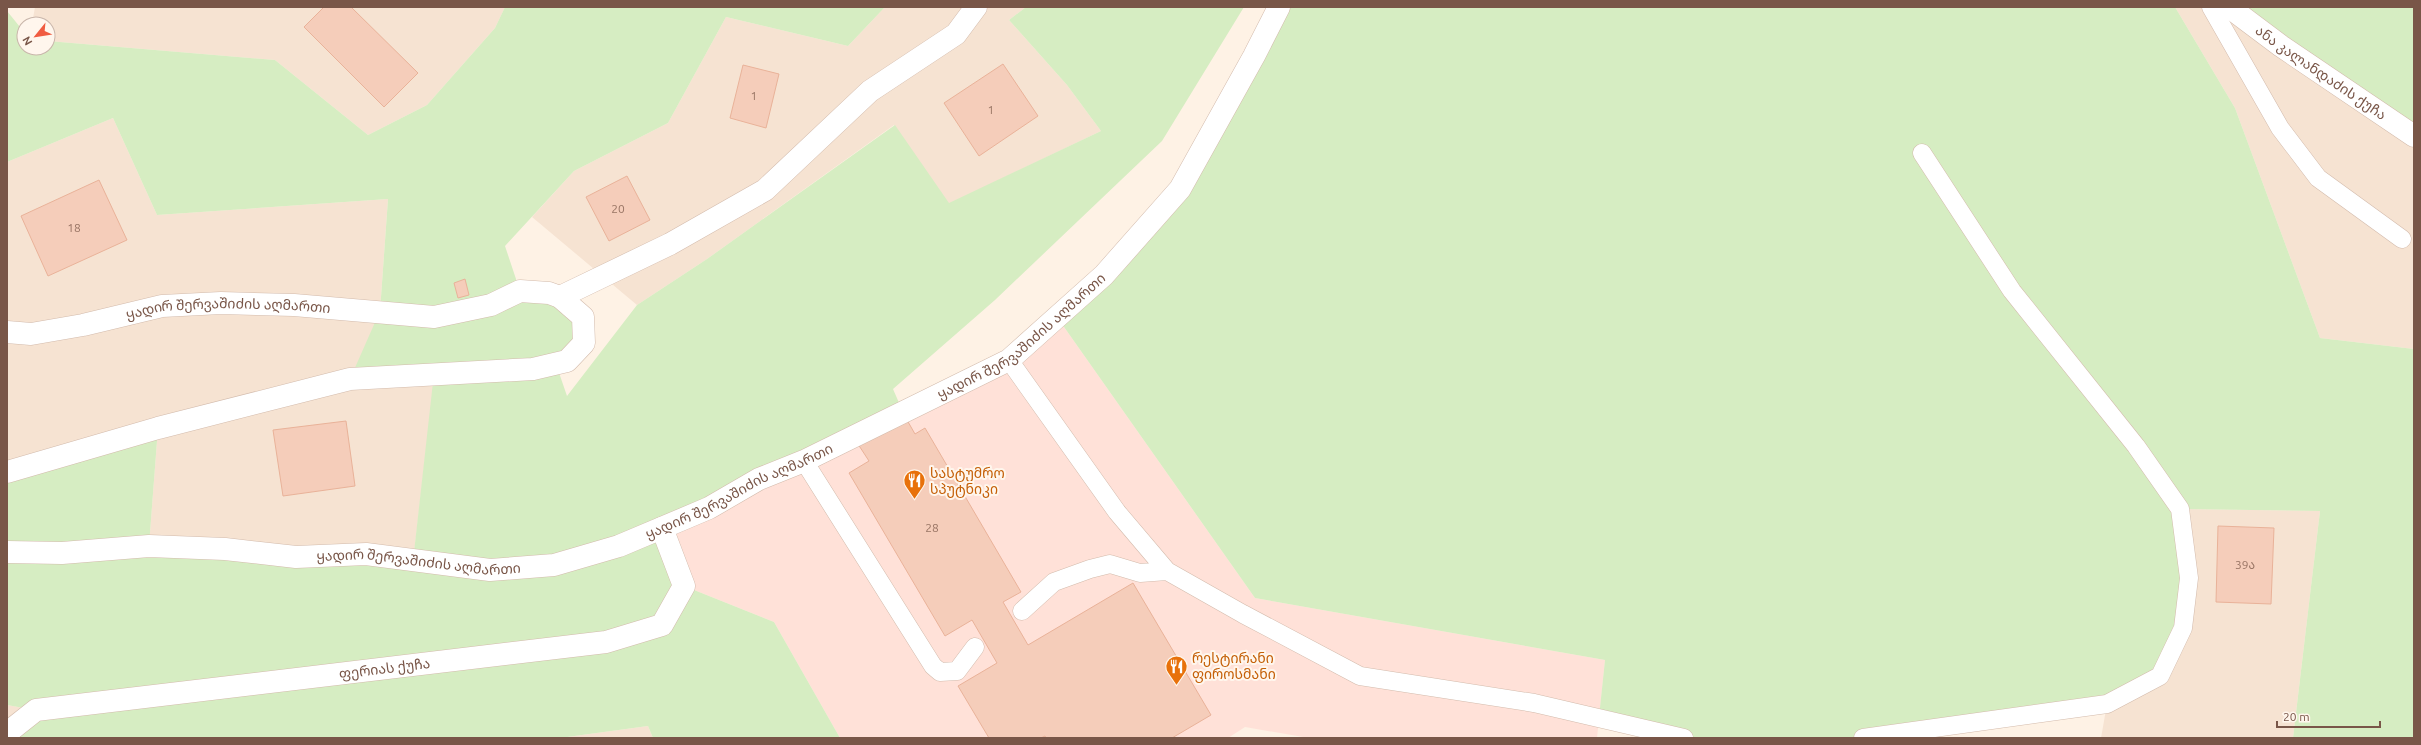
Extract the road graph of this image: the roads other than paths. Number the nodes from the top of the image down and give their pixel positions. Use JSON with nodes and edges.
{"nodes":[{"id":1,"x":976,"y":7,"type":"edge"},
{"id":2,"x":1279,"y":7,"type":"edge"},
{"id":3,"x":2211,"y":7,"type":"edge"},
{"id":4,"x":2229,"y":7,"type":"edge"},
{"id":5,"x":2414,"y":136,"type":"edge"},
{"id":6,"x":1922,"y":154,"type":"dead end"},
{"id":7,"x":2402,"y":239,"type":"dead end"},
{"id":8,"x":560,"y":297,"type":"junction"},
{"id":9,"x":7,"y":332,"type":"edge"},
{"id":10,"x":1009,"y":360,"type":"junction"},
{"id":11,"x":804,"y":461,"type":"junction"},
{"id":12,"x":7,"y":472,"type":"edge"},
{"id":13,"x":662,"y":528,"type":"junction"},
{"id":14,"x":7,"y":552,"type":"edge"},
{"id":15,"x":1167,"y":571,"type":"junction"},
{"id":16,"x":1022,"y":611,"type":"dead end"},
{"id":17,"x":975,"y":647,"type":"dead end"},
{"id":18,"x":7,"y":734,"type":"edge"},
{"id":19,"x":1684,"y":738,"type":"edge"},
{"id":20,"x":1863,"y":738,"type":"edge"}],
"edges":[{"from":1,"to":8,"type":"street"},
{"from":2,"to":10,"type":"street","name":"ყადირ შერვაშიძის აღმართი"},
{"from":3,"to":7,"type":"lane"},
{"from":4,"to":5,"type":"street","name":"ანა კალანდაძის ქუჩა"},
{"from":6,"to":20,"type":"lane"},
{"from":8,"to":9,"type":"street","name":"ყადირ შერვაშიძის აღმართი"},
{"from":8,"to":12,"type":"street","name":"ყადირ შერვაშიძის აღმართი"},
{"from":10,"to":11,"type":"street","name":"ყადირ შერვაშიძის აღმართი"},
{"from":10,"to":15,"type":"lane"},
{"from":11,"to":13,"type":"street","name":"ყადირ შერვაშიძის აღმართი"},
{"from":11,"to":17,"type":"lane"},
{"from":13,"to":14,"type":"street","name":"ყადირ შერვაშიძის აღმართი"},
{"from":13,"to":18,"type":"street","name":"ფერიას ქუჩა"},
{"from":15,"to":16,"type":"lane"},
{"from":15,"to":19,"type":"lane"}]}
